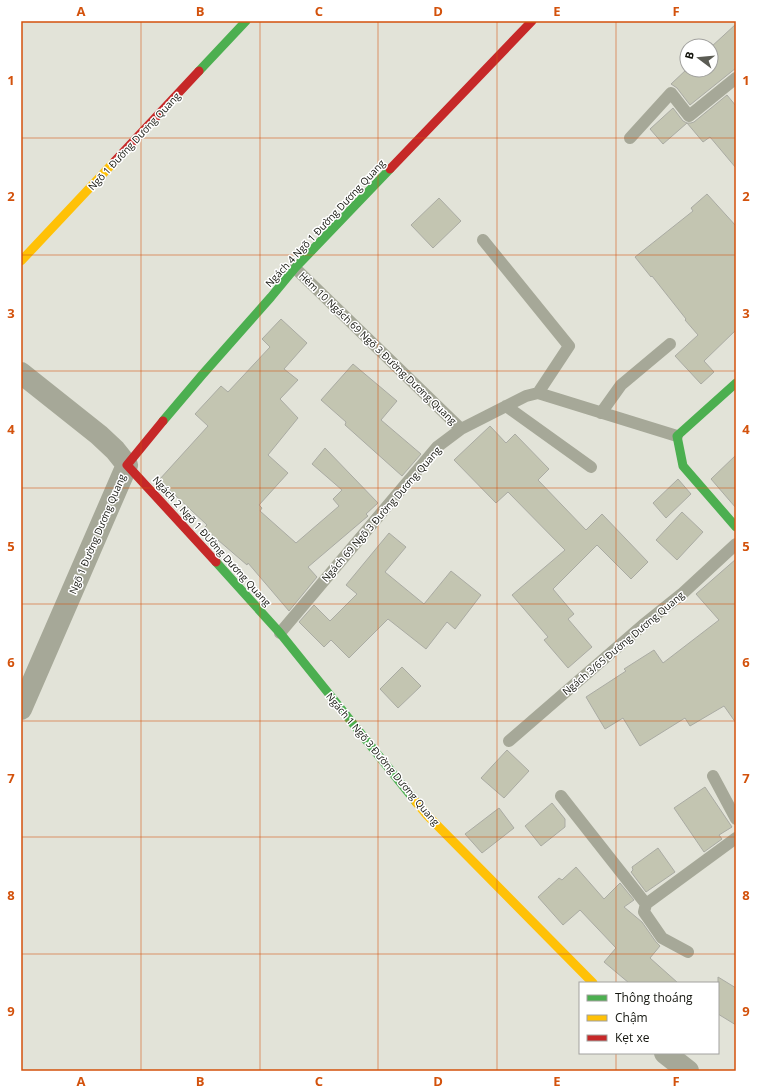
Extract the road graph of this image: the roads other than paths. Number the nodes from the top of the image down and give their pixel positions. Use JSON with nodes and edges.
{"nodes":[{"id":1,"x":246,"y":21,"type":"edge"},
{"id":2,"x":532,"y":21,"type":"edge"},
{"id":3,"x":736,"y":78,"type":"edge"},
{"id":4,"x":630,"y":138,"type":"dead end"},
{"id":5,"x":483,"y":240,"type":"dead end"},
{"id":6,"x":21,"y":262,"type":"edge"},
{"id":7,"x":295,"y":268,"type":"junction"},
{"id":8,"x":670,"y":344,"type":"dead end"},
{"id":9,"x":21,"y":373,"type":"edge"},
{"id":10,"x":736,"y":383,"type":"edge"},
{"id":11,"x":538,"y":393,"type":"junction"},
{"id":12,"x":506,"y":406,"type":"junction"},
{"id":13,"x":601,"y":413,"type":"junction"},
{"id":14,"x":461,"y":429,"type":"junction"},
{"id":15,"x":677,"y":436,"type":"junction"},
{"id":16,"x":127,"y":465,"type":"junction"},
{"id":17,"x":591,"y":467,"type":"dead end"},
{"id":18,"x":736,"y":527,"type":"edge"},
{"id":19,"x":736,"y":544,"type":"edge"},
{"id":20,"x":280,"y":633,"type":"junction"},
{"id":21,"x":21,"y":709,"type":"edge"},
{"id":22,"x":509,"y":741,"type":"dead end"},
{"id":23,"x":713,"y":776,"type":"dead end"},
{"id":24,"x":560,"y":796,"type":"dead end"},
{"id":25,"x":736,"y":819,"type":"edge"},
{"id":26,"x":736,"y":838,"type":"edge"},
{"id":27,"x":646,"y":904,"type":"junction"},
{"id":28,"x":688,"y":952,"type":"dead end"},
{"id":29,"x":591,"y":982,"type":"edge"},
{"id":30,"x":666,"y":1054,"type":"edge"},
{"id":31,"x":688,"y":1071,"type":"edge"}],
"edges":[{"from":1,"to":6,"type":"street","name":"Ngõ 1 Đường Dương Quang"},
{"from":2,"to":7,"type":"street","name":"Ngách 4 Ngõ 1 Đường Dương Quang"},
{"from":3,"to":4,"type":"lane"},
{"from":5,"to":11,"type":"lane"},
{"from":7,"to":14,"type":"lane","name":"Hẻm 10 Ngách 69 Ngõ 3 Đường Dương Quang"},
{"from":7,"to":16,"type":"street","name":"Ngách 4 Ngõ 1 Đường Dương Quang"},
{"from":8,"to":13,"type":"lane"},
{"from":9,"to":16,"type":"street","name":"Ngõ 1 Đường Dương Quang"},
{"from":10,"to":15,"type":"street"},
{"from":11,"to":12,"type":"lane","name":"Ngách 69 Ngõ 3 Đường Dương Quang"},
{"from":11,"to":13,"type":"lane"},
{"from":12,"to":14,"type":"lane","name":"Ngách 69 Ngõ 3 Đường Dương Quang"},
{"from":12,"to":17,"type":"lane"},
{"from":13,"to":15,"type":"lane"},
{"from":14,"to":20,"type":"lane","name":"Ngách 69 Ngõ 3 Đường Dương Quang"},
{"from":15,"to":18,"type":"street"},
{"from":16,"to":20,"type":"street","name":"Ngách 2 Ngõ 1 ĐƯờng Dương Quang"},
{"from":16,"to":21,"type":"street","name":"Ngõ 1 Đường Dương Quang"},
{"from":19,"to":22,"type":"lane","name":"Ngách 3/65 Đường Dương Quang"},
{"from":20,"to":29,"type":"street","name":"Ngách 1 Ngõ 3 Đường Dương Quang"},
{"from":23,"to":25,"type":"lane"},
{"from":24,"to":27,"type":"lane"},
{"from":26,"to":27,"type":"lane"},
{"from":27,"to":28,"type":"lane"},
{"from":30,"to":31,"type":"street"}]}
